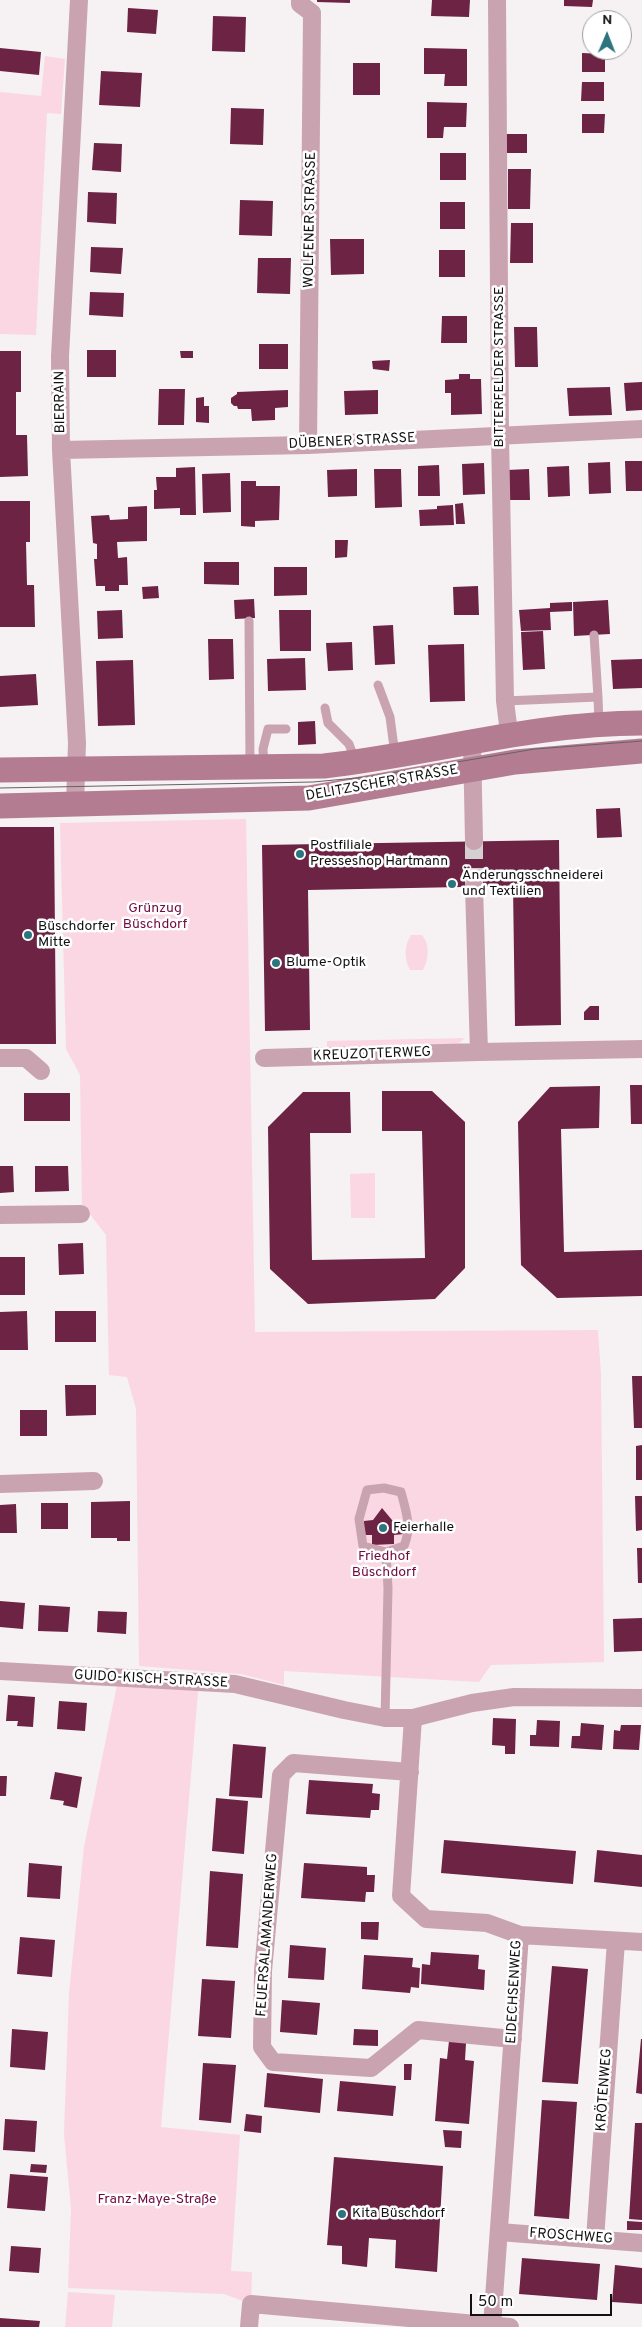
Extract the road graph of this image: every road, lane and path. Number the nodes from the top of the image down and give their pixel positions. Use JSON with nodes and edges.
{"nodes":[{"id":1,"x":79,"y":0,"type":"edge"},
{"id":2,"x":300,"y":0,"type":"edge"},
{"id":3,"x":497,"y":0,"type":"edge"},
{"id":4,"x":642,"y":429,"type":"edge"},
{"id":5,"x":500,"y":435,"type":"junction"},
{"id":6,"x":308,"y":445,"type":"junction"},
{"id":7,"x":61,"y":450,"type":"junction"},
{"id":8,"x":249,"y":621,"type":"dead end"},
{"id":9,"x":594,"y":635,"type":"dead end"},
{"id":10,"x":378,"y":685,"type":"dead end"},
{"id":11,"x":598,"y":697,"type":"junction"},
{"id":12,"x":505,"y":701,"type":"junction"},
{"id":13,"x":325,"y":708,"type":"dead end"},
{"id":14,"x":642,"y":723,"type":"edge"},
{"id":15,"x":599,"y":724,"type":"junction"},
{"id":16,"x":286,"y":729,"type":"dead end"},
{"id":17,"x":509,"y":734,"type":"junction"},
{"id":18,"x":472,"y":741,"type":"junction"},
{"id":19,"x":642,"y":751,"type":"edge"},
{"id":20,"x":395,"y":755,"type":"junction"},
{"id":21,"x":356,"y":762,"type":"junction"},
{"id":22,"x":257,"y":767,"type":"junction"},
{"id":23,"x":472,"y":769,"type":"junction"},
{"id":24,"x":0,"y":770,"type":"edge"},
{"id":25,"x":75,"y":770,"type":"junction"},
{"id":26,"x":75,"y":804,"type":"junction"},
{"id":27,"x":0,"y":806,"type":"edge"},
{"id":28,"x":474,"y":841,"type":"tunnel mouth"},
{"id":29,"x":474,"y":887,"type":"tunnel mouth"},
{"id":30,"x":642,"y":1049,"type":"edge"},
{"id":31,"x":479,"y":1052,"type":"junction"},
{"id":32,"x":0,"y":1058,"type":"edge"},
{"id":33,"x":264,"y":1058,"type":"dead end"},
{"id":34,"x":42,"y":1071,"type":"dead end"},
{"id":35,"x":80,"y":1214,"type":"dead end"},
{"id":36,"x":0,"y":1215,"type":"edge"},
{"id":37,"x":94,"y":1481,"type":"dead end"},
{"id":38,"x":0,"y":1484,"type":"edge"},
{"id":39,"x":386,"y":1552,"type":"junction"},
{"id":40,"x":0,"y":1671,"type":"edge"},
{"id":41,"x":642,"y":1698,"type":"edge"},
{"id":42,"x":385,"y":1718,"type":"junction"},
{"id":43,"x":413,"y":1718,"type":"junction"},
{"id":44,"x":410,"y":1772,"type":"junction"},
{"id":45,"x":520,"y":1935,"type":"junction"},
{"id":46,"x":616,"y":1941,"type":"junction"},
{"id":47,"x":642,"y":1942,"type":"edge"},
{"id":48,"x":513,"y":2039,"type":"junction"},
{"id":49,"x":499,"y":2232,"type":"junction"},
{"id":50,"x":595,"y":2240,"type":"junction"},
{"id":51,"x":642,"y":2243,"type":"edge"},
{"id":52,"x":492,"y":2326,"type":"junction"},
{"id":53,"x":249,"y":2327,"type":"edge"},
{"id":54,"x":510,"y":2327,"type":"edge"}],
"edges":[{"from":1,"to":7,"type":"street","name":"BIERRAIN"},
{"from":2,"to":6,"type":"street","name":"WOLFENER STRASSE"},
{"from":3,"to":5,"type":"street","name":"BITTERFELDER STRASSE"},
{"from":4,"to":5,"type":"street","name":"DÜBENER STRASSE"},
{"from":5,"to":6,"type":"street","name":"DÜBENER STRASSE"},
{"from":5,"to":12,"type":"street","name":"BITTERFELDER STRASSE"},
{"from":6,"to":7,"type":"street","name":"DÜBENER STRASSE"},
{"from":7,"to":25,"type":"street","name":"BIERRAIN"},
{"from":8,"to":22,"type":"lane"},
{"from":9,"to":11,"type":"lane"},
{"from":10,"to":20,"type":"lane"},
{"from":11,"to":12,"type":"lane"},
{"from":11,"to":15,"type":"lane"},
{"from":12,"to":17,"type":"street","name":"BITTERFELDER STRASSE"},
{"from":13,"to":21,"type":"lane"},
{"from":14,"to":15,"type":"main road","name":"DELITZSCHER STRASSE"},
{"from":15,"to":17,"type":"main road","name":"DELITZSCHER STRASSE"},
{"from":16,"to":22,"type":"lane"},
{"from":17,"to":18,"type":"main road","name":"DELITZSCHER STRASSE"},
{"from":18,"to":20,"type":"main road","name":"DELITZSCHER STRASSE"},
{"from":18,"to":23,"type":"street"},
{"from":19,"to":23,"type":"main road","name":"DELITZSCHER STRASSE"},
{"from":20,"to":21,"type":"main road","name":"DELITZSCHER STRASSE"},
{"from":21,"to":22,"type":"main road","name":"DELITZSCHER STRASSE"},
{"from":22,"to":25,"type":"main road","name":"DELITZSCHER STRASSE"},
{"from":23,"to":26,"type":"main road","name":"DELITZSCHER STRASSE"},
{"from":23,"to":28,"type":"street"},
{"from":24,"to":25,"type":"main road","name":"DELITZSCHER STRASSE"},
{"from":25,"to":26,"type":"street","name":"BIERRAIN"},
{"from":26,"to":27,"type":"main road","name":"DELITZSCHER STRASSE"},
{"from":29,"to":31,"type":"street"},
{"from":30,"to":31,"type":"street","name":"KREUZOTTERWEG"},
{"from":31,"to":33,"type":"street","name":"KREUZOTTERWEG"},
{"from":32,"to":34,"type":"street"},
{"from":35,"to":36,"type":"street"},
{"from":37,"to":38,"type":"street"},
{"from":39,"to":39,"type":"lane"},
{"from":39,"to":42,"type":"lane"},
{"from":40,"to":42,"type":"street","name":"GUIDO-KISCH-STRASSE"},
{"from":41,"to":43,"type":"street","name":"GUIDO-KISCH-STRASSE"},
{"from":42,"to":43,"type":"street","name":"GUIDO-KISCH-STRASSE"},
{"from":43,"to":44,"type":"street","name":"EIDECHSENWEG"},
{"from":44,"to":45,"type":"street","name":"EIDECHSENWEG"},
{"from":44,"to":48,"type":"street","name":"FEUERSALAMANDERWEG"},
{"from":45,"to":46,"type":"street"},
{"from":45,"to":48,"type":"street","name":"EIDECHSENWEG"},
{"from":46,"to":47,"type":"street"},
{"from":46,"to":50,"type":"street","name":"KRÖTENWEG"},
{"from":48,"to":49,"type":"street","name":"EIDECHSENWEG"},
{"from":49,"to":50,"type":"street","name":"FROSCHWEG"},
{"from":49,"to":52,"type":"street","name":"EIDECHSENWEG"},
{"from":50,"to":51,"type":"street","name":"FROSCHWEG"},
{"from":52,"to":53,"type":"street"},
{"from":52,"to":54,"type":"street"}]}
